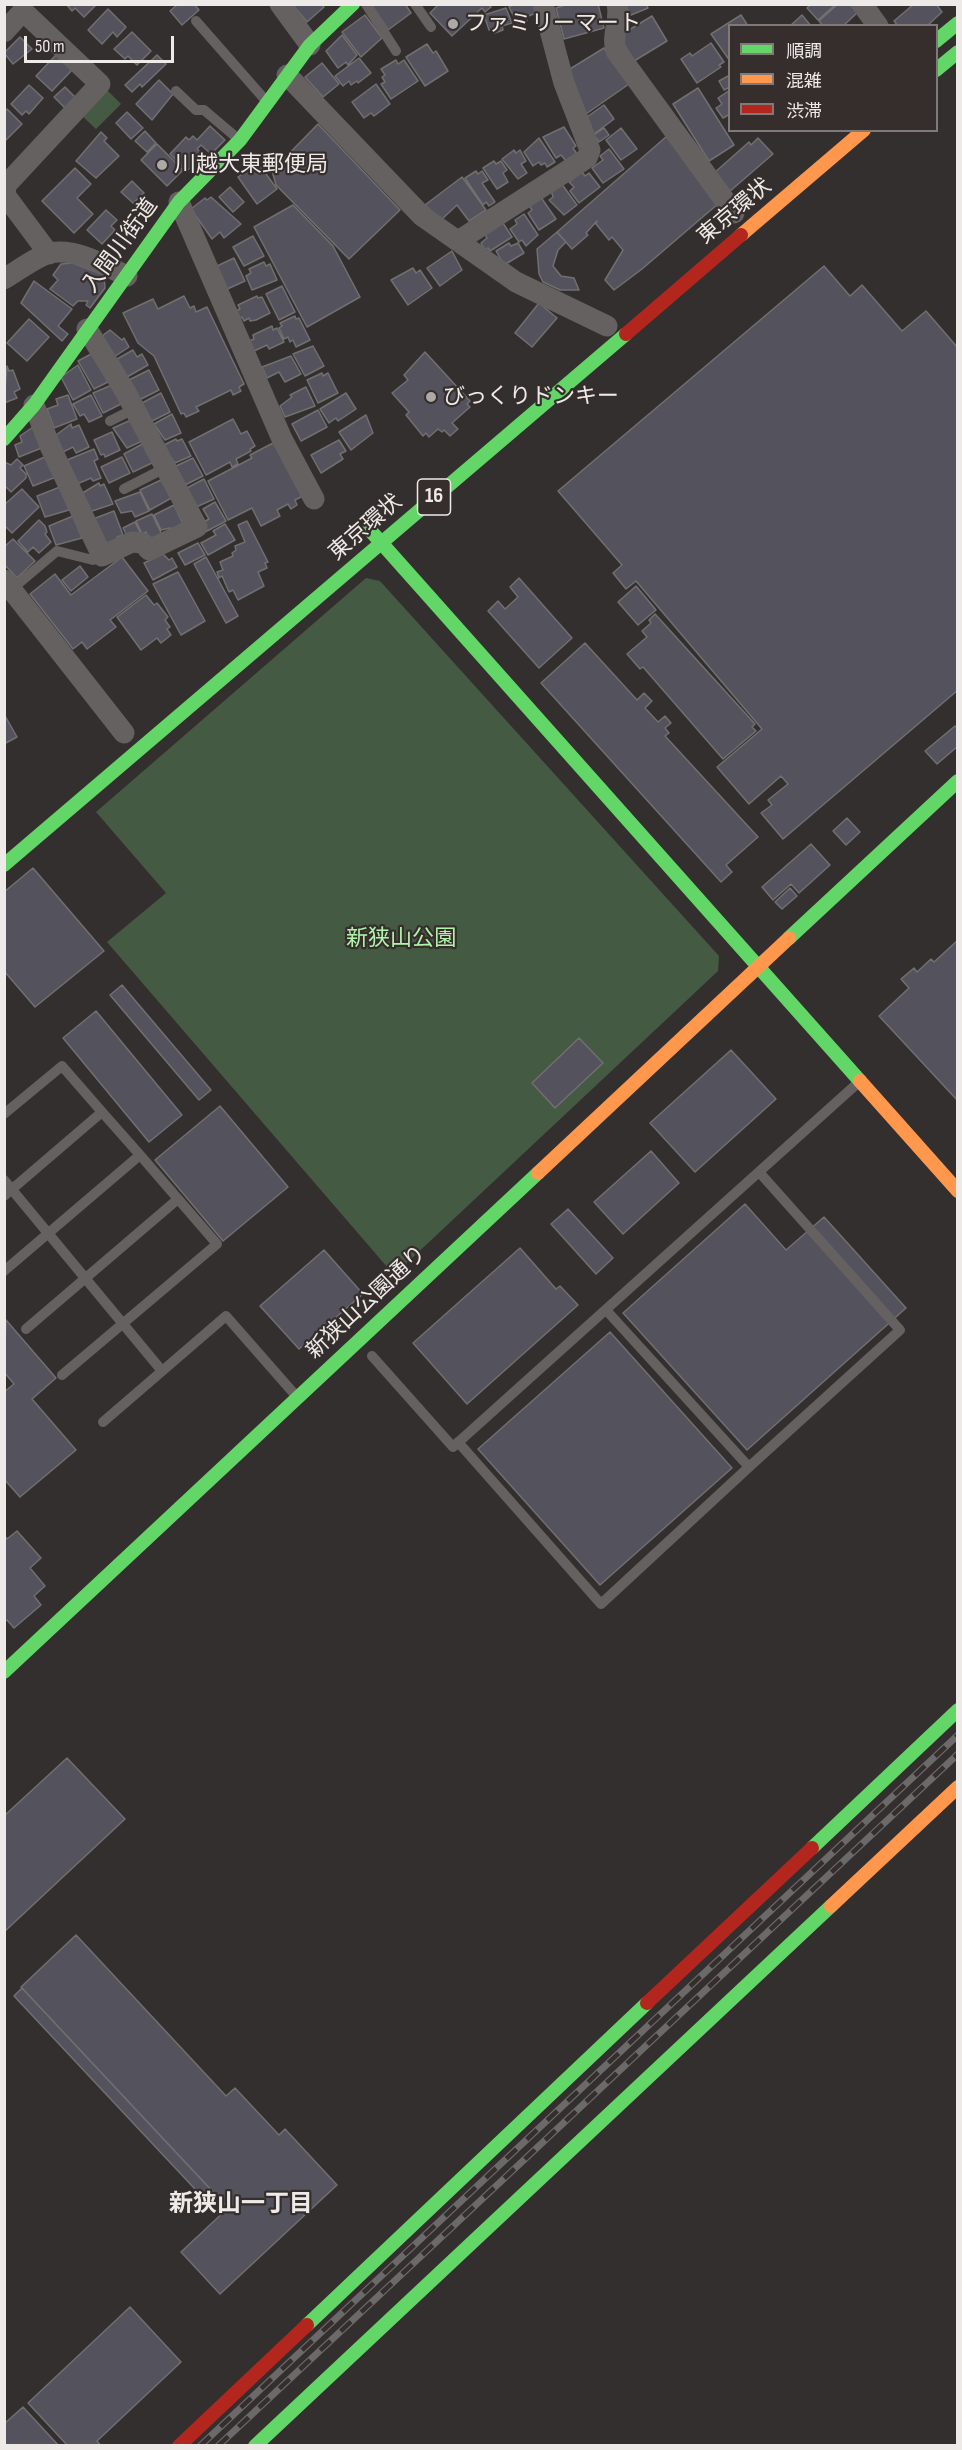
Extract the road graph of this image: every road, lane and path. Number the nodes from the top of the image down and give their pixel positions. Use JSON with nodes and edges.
{"nodes":[{"id":1,"x":280,"y":4,"type":"edge"},
{"id":2,"x":353,"y":4,"type":"edge"},
{"id":3,"x":366,"y":4,"type":"edge"},
{"id":4,"x":416,"y":4,"type":"edge"},
{"id":5,"x":543,"y":4,"type":"edge"},
{"id":6,"x":617,"y":4,"type":"edge"},
{"id":7,"x":862,"y":4,"type":"edge"},
{"id":8,"x":196,"y":21,"type":"dead end"},
{"id":9,"x":957,"y":23,"type":"edge"},
{"id":10,"x":877,"y":24,"type":"edge"},
{"id":11,"x":431,"y":27,"type":"dead end"},
{"id":12,"x":4,"y":32,"type":"edge"},
{"id":13,"x":938,"y":39,"type":"edge"},
{"id":14,"x":310,"y":45,"type":"junction"},
{"id":15,"x":396,"y":51,"type":"dead end"},
{"id":16,"x":957,"y":52,"type":"edge"},
{"id":17,"x":938,"y":68,"type":"edge"},
{"id":18,"x":288,"y":75,"type":"junction"},
{"id":19,"x":176,"y":91,"type":"dead end"},
{"id":20,"x":267,"y":102,"type":"junction"},
{"id":21,"x":862,"y":132,"type":"edge"},
{"id":22,"x":240,"y":140,"type":"junction"},
{"id":23,"x":178,"y":202,"type":"junction"},
{"id":24,"x":734,"y":213,"type":"dead end"},
{"id":25,"x":458,"y":241,"type":"junction"},
{"id":26,"x":49,"y":254,"type":"junction"},
{"id":27,"x":127,"y":276,"type":"junction"},
{"id":28,"x":4,"y":279,"type":"edge"},
{"id":29,"x":607,"y":326,"type":"dead end"},
{"id":30,"x":87,"y":329,"type":"junction"},
{"id":31,"x":34,"y":405,"type":"junction"},
{"id":32,"x":134,"y":409,"type":"junction"},
{"id":33,"x":110,"y":421,"type":"dead end"},
{"id":34,"x":4,"y":440,"type":"edge"},
{"id":35,"x":165,"y":468,"type":"junction"},
{"id":36,"x":124,"y":489,"type":"dead end"},
{"id":37,"x":314,"y":499,"type":"dead end"},
{"id":38,"x":369,"y":529,"type":"dead end"},
{"id":39,"x":381,"y":544,"type":"junction"},
{"id":40,"x":102,"y":555,"type":"junction"},
{"id":41,"x":8,"y":584,"type":"edge"},
{"id":42,"x":124,"y":732,"type":"dead end"},
{"id":43,"x":957,"y":781,"type":"edge"},
{"id":44,"x":4,"y":865,"type":"edge"},
{"id":45,"x":759,"y":967,"type":"junction"},
{"id":46,"x":860,"y":1081,"type":"junction"},
{"id":47,"x":102,"y":1112,"type":"junction"},
{"id":48,"x":4,"y":1114,"type":"edge"},
{"id":49,"x":140,"y":1155,"type":"junction"},
{"id":50,"x":759,"y":1172,"type":"junction"},
{"id":51,"x":4,"y":1180,"type":"edge"},
{"id":52,"x":957,"y":1191,"type":"edge"},
{"id":53,"x":8,"y":1192,"type":"edge"},
{"id":54,"x":178,"y":1199,"type":"junction"},
{"id":55,"x":49,"y":1233,"type":"junction"},
{"id":56,"x":4,"y":1271,"type":"edge"},
{"id":57,"x":86,"y":1278,"type":"junction"},
{"id":58,"x":606,"y":1310,"type":"junction"},
{"id":59,"x":123,"y":1324,"type":"junction"},
{"id":60,"x":26,"y":1329,"type":"dead end"},
{"id":61,"x":372,"y":1356,"type":"dead end"},
{"id":62,"x":162,"y":1371,"type":"junction"},
{"id":63,"x":62,"y":1375,"type":"dead end"},
{"id":64,"x":297,"y":1397,"type":"junction"},
{"id":65,"x":103,"y":1422,"type":"dead end"},
{"id":66,"x":458,"y":1442,"type":"junction"},
{"id":67,"x":750,"y":1467,"type":"junction"},
{"id":68,"x":4,"y":1672,"type":"edge"},
{"id":69,"x":957,"y":1710,"type":"edge"},
{"id":70,"x":957,"y":1787,"type":"edge"},
{"id":71,"x":179,"y":2445,"type":"edge"},
{"id":72,"x":255,"y":2445,"type":"edge"}],
"edges":[{"from":1,"to":14,"type":"street"},
{"from":2,"to":14,"type":"main road","name":"入間川街道"},
{"from":3,"to":15,"type":"lane"},
{"from":4,"to":11,"type":"lane"},
{"from":5,"to":25,"type":"street"},
{"from":6,"to":24,"type":"street"},
{"from":7,"to":10,"type":"street"},
{"from":8,"to":20,"type":"lane"},
{"from":9,"to":13,"type":"main road"},
{"from":12,"to":26,"type":"street"},
{"from":14,"to":18,"type":"main road","name":"入間川街道"},
{"from":16,"to":17,"type":"main road"},
{"from":18,"to":20,"type":"main road","name":"入間川街道"},
{"from":18,"to":25,"type":"street"},
{"from":19,"to":22,"type":"lane"},
{"from":20,"to":22,"type":"main road","name":"入間川街道"},
{"from":21,"to":39,"type":"main road","name":"東京環状","number":"16"},
{"from":22,"to":23,"type":"main road","name":"入間川街道"},
{"from":23,"to":27,"type":"main road","name":"入間川街道"},
{"from":23,"to":37,"type":"street"},
{"from":25,"to":29,"type":"street"},
{"from":26,"to":27,"type":"street"},
{"from":26,"to":28,"type":"street"},
{"from":27,"to":30,"type":"main road","name":"入間川街道"},
{"from":30,"to":31,"type":"main road","name":"入間川街道"},
{"from":30,"to":32,"type":"street"},
{"from":31,"to":34,"type":"main road","name":"入間川街道"},
{"from":31,"to":40,"type":"street"},
{"from":32,"to":33,"type":"lane"},
{"from":32,"to":35,"type":"street"},
{"from":35,"to":36,"type":"lane"},
{"from":35,"to":40,"type":"street"},
{"from":38,"to":39,"type":"main road"},
{"from":39,"to":44,"type":"main road","name":"東京環状","number":"16"},
{"from":39,"to":45,"type":"main road"},
{"from":40,"to":41,"type":"lane"},
{"from":41,"to":42,"type":"street"},
{"from":43,"to":45,"type":"main road","name":"新狭山公園通り"},
{"from":45,"to":46,"type":"main road"},
{"from":45,"to":64,"type":"main road","name":"新狭山公園通り"},
{"from":46,"to":50,"type":"lane"},
{"from":46,"to":52,"type":"main road"},
{"from":47,"to":48,"type":"lane"},
{"from":47,"to":49,"type":"lane"},
{"from":47,"to":53,"type":"lane"},
{"from":49,"to":54,"type":"lane"},
{"from":49,"to":55,"type":"lane"},
{"from":50,"to":58,"type":"lane"},
{"from":50,"to":67,"type":"lane"},
{"from":51,"to":53,"type":"lane"},
{"from":53,"to":55,"type":"lane"},
{"from":54,"to":57,"type":"lane"},
{"from":54,"to":59,"type":"lane"},
{"from":55,"to":56,"type":"lane"},
{"from":55,"to":57,"type":"lane"},
{"from":57,"to":59,"type":"lane"},
{"from":57,"to":60,"type":"lane"},
{"from":58,"to":66,"type":"lane"},
{"from":58,"to":67,"type":"lane"},
{"from":59,"to":62,"type":"lane"},
{"from":59,"to":63,"type":"lane"},
{"from":61,"to":66,"type":"lane"},
{"from":62,"to":64,"type":"lane"},
{"from":62,"to":65,"type":"lane"},
{"from":64,"to":68,"type":"main road","name":"新狭山公園通り"},
{"from":66,"to":67,"type":"lane"},
{"from":69,"to":71,"type":"main road"},
{"from":70,"to":72,"type":"main road"}]}
